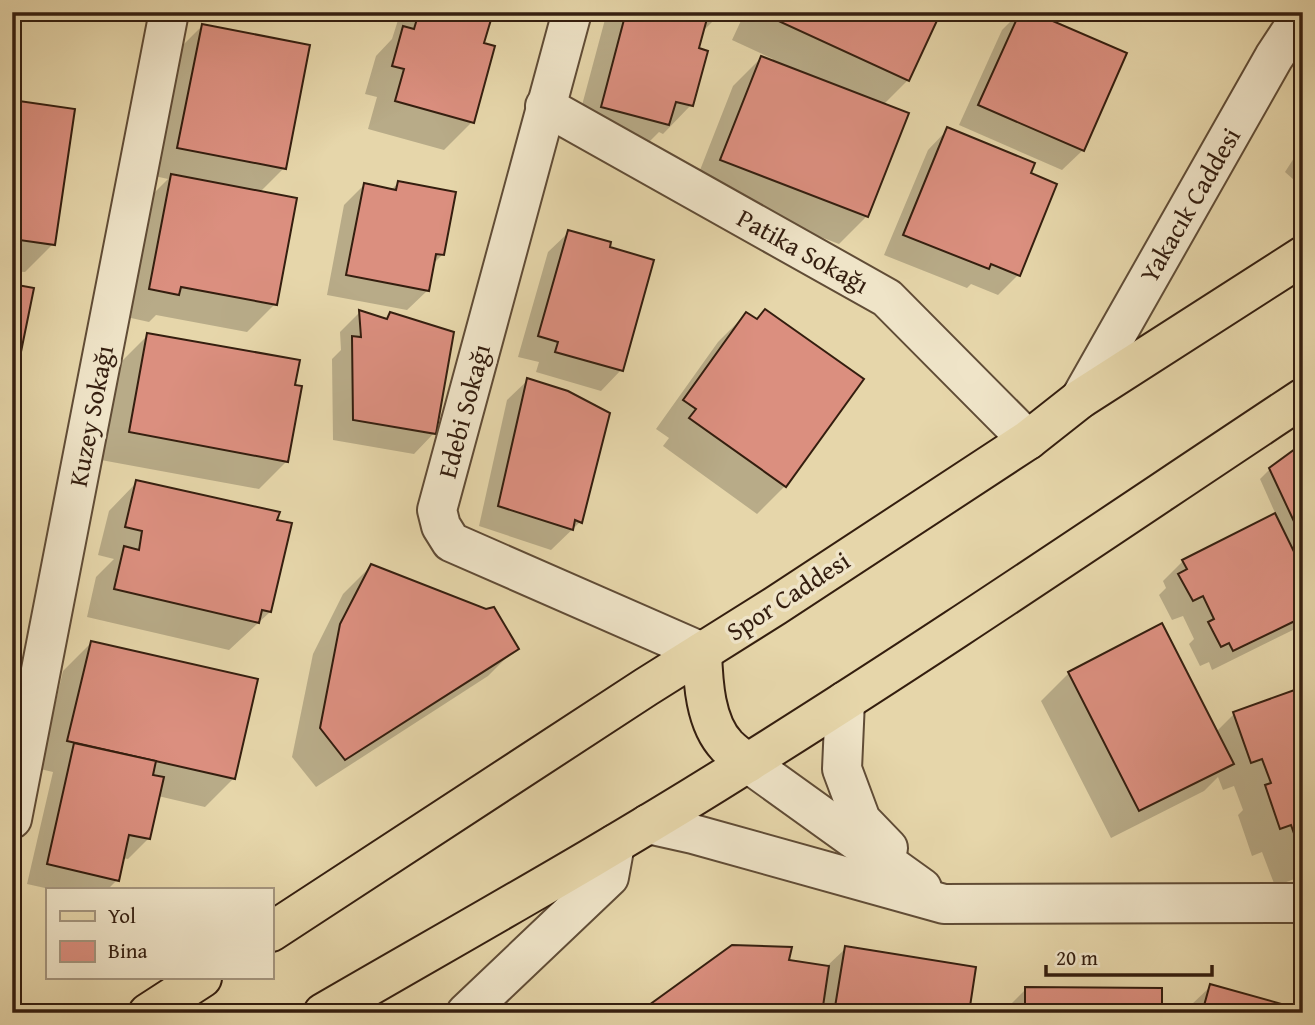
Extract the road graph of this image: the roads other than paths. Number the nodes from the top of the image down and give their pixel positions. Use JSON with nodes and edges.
{"nodes":[{"id":1,"x":169,"y":12,"type":"edge"},
{"id":2,"x":572,"y":12,"type":"edge"},
{"id":3,"x":1303,"y":13,"type":"edge"},
{"id":4,"x":545,"y":106,"type":"junction"},
{"id":5,"x":1303,"y":256,"type":"edge"},
{"id":6,"x":1303,"y":398,"type":"edge"},
{"id":7,"x":1080,"y":400,"type":"junction"},
{"id":8,"x":1028,"y":440,"type":"junction"},
{"id":9,"x":702,"y":652,"type":"junction"},
{"id":10,"x":845,"y":701,"type":"junction"},
{"id":11,"x":748,"y":763,"type":"junction"},
{"id":12,"x":12,"y":819,"type":"edge"},
{"id":13,"x":648,"y":824,"type":"junction"},
{"id":14,"x":615,"y":844,"type":"junction"},
{"id":15,"x":1303,"y":903,"type":"edge"},
{"id":16,"x":944,"y":904,"type":"junction"},
{"id":17,"x":273,"y":931,"type":"edge"},
{"id":18,"x":200,"y":979,"type":"edge"},
{"id":19,"x":148,"y":1013,"type":"edge"},
{"id":20,"x":323,"y":1013,"type":"edge"},
{"id":21,"x":466,"y":1013,"type":"edge"}],
"edges":[{"from":1,"to":12,"type":"street","name":"Kuzey Sokağı"},
{"from":2,"to":4,"type":"street","name":"Edebi Sokağı"},
{"from":3,"to":7,"type":"street","name":"Yakacık Caddesi"},
{"from":4,"to":8,"type":"street","name":"Patika Sokağı"},
{"from":4,"to":9,"type":"street","name":"Edebi Sokağı"},
{"from":5,"to":7,"type":"main road","name":"Spor Caddesi"},
{"from":6,"to":10,"type":"main road"},
{"from":7,"to":8,"type":"main road","name":"Spor Caddesi"},
{"from":8,"to":9,"type":"main road","name":"Spor Caddesi"},
{"from":9,"to":11,"type":"main road"},
{"from":9,"to":17,"type":"main road","name":"Spor Caddesi"},
{"from":10,"to":11,"type":"main road"},
{"from":10,"to":16,"type":"street"},
{"from":11,"to":13,"type":"main road"},
{"from":11,"to":16,"type":"street"},
{"from":13,"to":14,"type":"main road"},
{"from":13,"to":16,"type":"street"},
{"from":14,"to":20,"type":"main road"},
{"from":14,"to":21,"type":"street"},
{"from":15,"to":16,"type":"street"},
{"from":18,"to":19,"type":"main road"}]}
